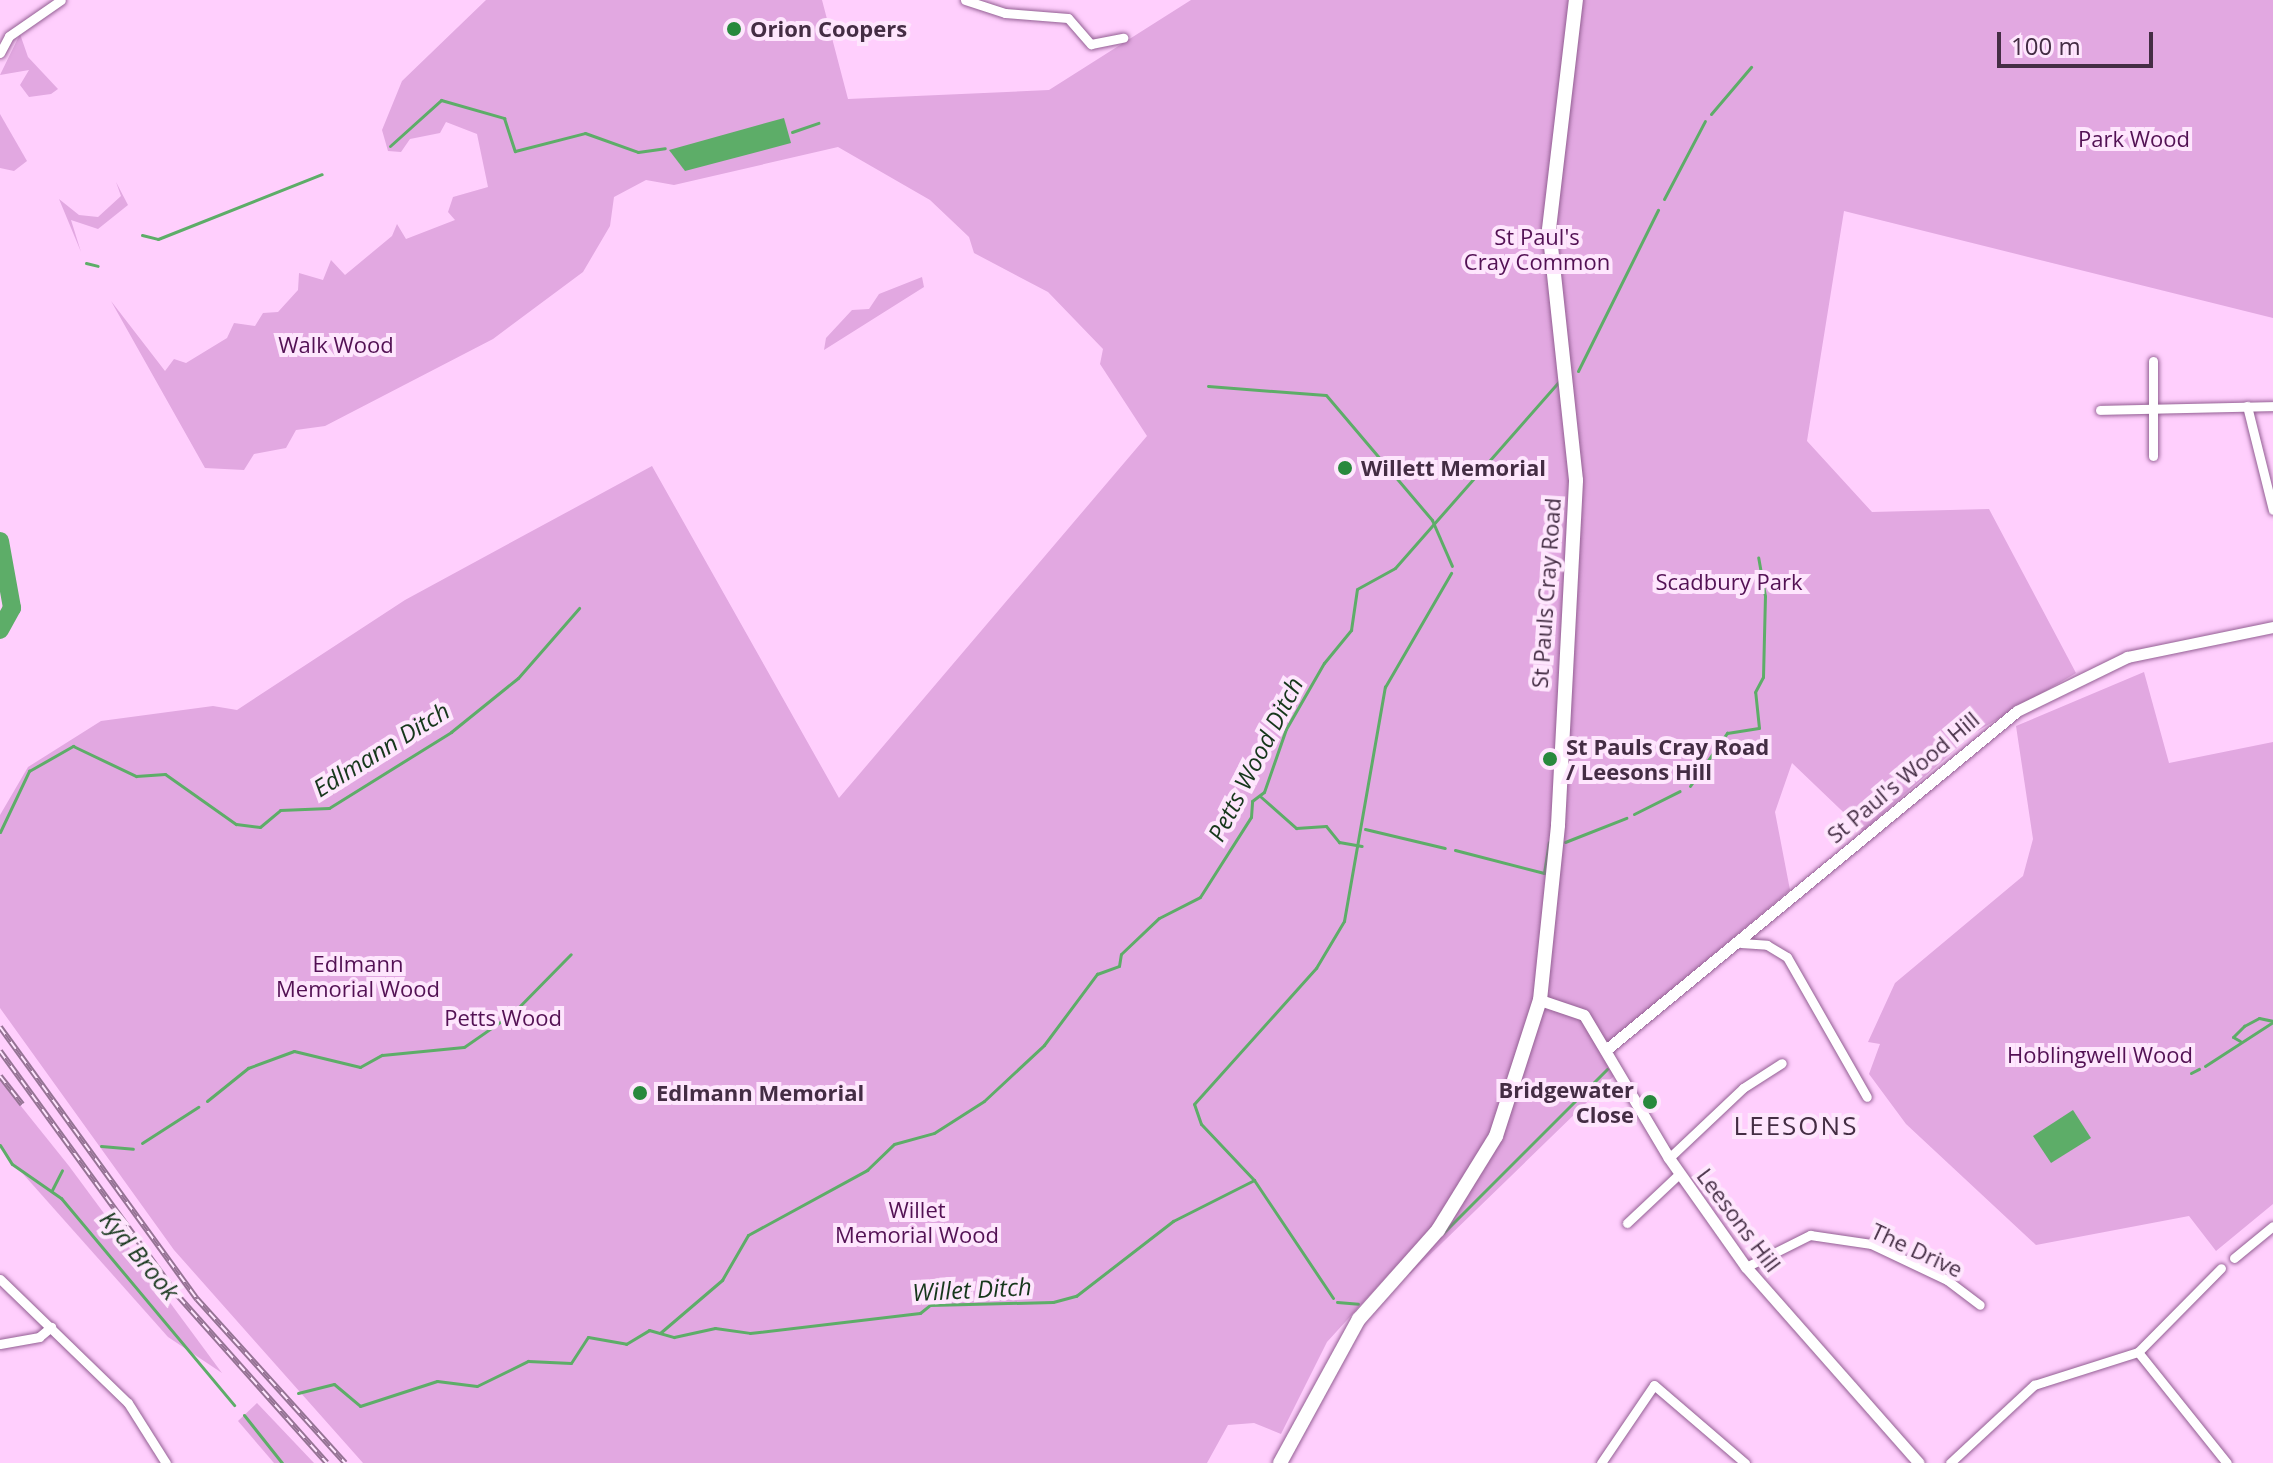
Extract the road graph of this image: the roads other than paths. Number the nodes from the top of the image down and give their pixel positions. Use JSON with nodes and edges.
{"nodes":[{"id":1,"x":61,"y":0,"type":"edge"},
{"id":2,"x":965,"y":0,"type":"edge"},
{"id":3,"x":1576,"y":0,"type":"edge"},
{"id":4,"x":1123,"y":38,"type":"dead end"},
{"id":5,"x":0,"y":53,"type":"edge"},
{"id":6,"x":2153,"y":361,"type":"dead end"},
{"id":7,"x":2247,"y":406,"type":"junction"},
{"id":8,"x":2273,"y":406,"type":"edge"},
{"id":9,"x":2153,"y":409,"type":"junction"},
{"id":10,"x":2100,"y":410,"type":"dead end"},
{"id":11,"x":2153,"y":456,"type":"dead end"},
{"id":12,"x":2273,"y":510,"type":"edge"},
{"id":13,"x":2273,"y":627,"type":"edge"},
{"id":14,"x":1741,"y":943,"type":"junction"},
{"id":15,"x":1540,"y":1000,"type":"junction"},
{"id":16,"x":1607,"y":1049,"type":"junction"},
{"id":17,"x":1782,"y":1063,"type":"dead end"},
{"id":18,"x":1867,"y":1097,"type":"dead end"},
{"id":19,"x":1669,"y":1158,"type":"junction"},
{"id":20,"x":1679,"y":1174,"type":"junction"},
{"id":21,"x":1627,"y":1223,"type":"dead end"},
{"id":22,"x":2273,"y":1226,"type":"edge"},
{"id":23,"x":2234,"y":1258,"type":"dead end"},
{"id":24,"x":1746,"y":1267,"type":"junction"},
{"id":25,"x":2221,"y":1268,"type":"dead end"},
{"id":26,"x":0,"y":1279,"type":"edge"},
{"id":27,"x":1980,"y":1305,"type":"dead end"},
{"id":28,"x":51,"y":1327,"type":"junction"},
{"id":29,"x":0,"y":1344,"type":"edge"},
{"id":30,"x":2138,"y":1352,"type":"junction"},
{"id":31,"x":166,"y":1463,"type":"edge"},
{"id":32,"x":1280,"y":1463,"type":"edge"},
{"id":33,"x":1601,"y":1463,"type":"edge"},
{"id":34,"x":1745,"y":1463,"type":"edge"},
{"id":35,"x":1919,"y":1463,"type":"edge"},
{"id":36,"x":1950,"y":1463,"type":"edge"},
{"id":37,"x":2227,"y":1463,"type":"edge"}],
"edges":[{"from":1,"to":5,"type":"street"},
{"from":2,"to":4,"type":"street"},
{"from":3,"to":15,"type":"main road","name":"St Pauls Cray Road"},
{"from":6,"to":9,"type":"street"},
{"from":7,"to":8,"type":"street"},
{"from":7,"to":9,"type":"street"},
{"from":7,"to":12,"type":"street"},
{"from":9,"to":10,"type":"street"},
{"from":9,"to":11,"type":"street"},
{"from":13,"to":14,"type":"street","name":"St Paul's Wood Hill"},
{"from":14,"to":16,"type":"street","name":"St Paul's Wood Hill"},
{"from":14,"to":18,"type":"street"},
{"from":15,"to":16,"type":"street","name":"Leesons Hill"},
{"from":15,"to":32,"type":"main road","name":"St Pauls Cray Road"},
{"from":16,"to":19,"type":"street","name":"Leesons Hill"},
{"from":17,"to":19,"type":"street"},
{"from":19,"to":20,"type":"street","name":"Leesons Hill"},
{"from":20,"to":21,"type":"street"},
{"from":20,"to":24,"type":"street","name":"Leesons Hill"},
{"from":22,"to":23,"type":"street"},
{"from":24,"to":27,"type":"street","name":"The Drive"},
{"from":24,"to":35,"type":"street","name":"Leesons Hill"},
{"from":25,"to":30,"type":"street"},
{"from":26,"to":28,"type":"street"},
{"from":28,"to":29,"type":"street"},
{"from":28,"to":31,"type":"street"},
{"from":30,"to":36,"type":"street"},
{"from":30,"to":37,"type":"street"},
{"from":33,"to":34,"type":"street"}]}
